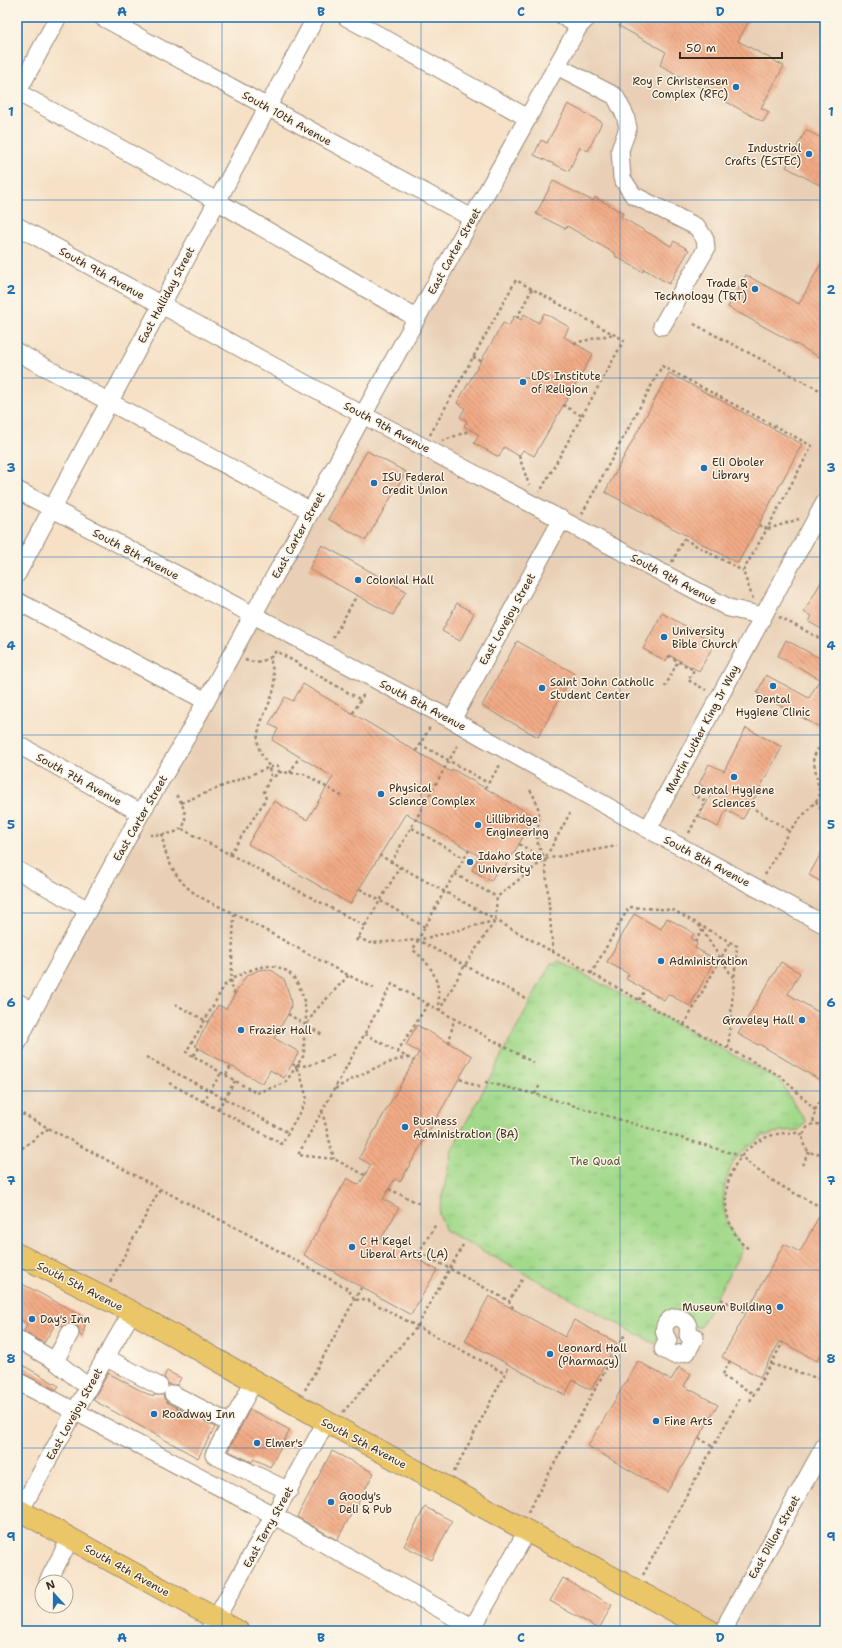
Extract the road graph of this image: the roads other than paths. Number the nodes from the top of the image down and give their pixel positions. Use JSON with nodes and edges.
{"nodes":[{"id":1,"x":58,"y":17,"type":"edge"},
{"id":2,"x":102,"y":17,"type":"edge"},
{"id":3,"x":316,"y":17,"type":"edge"},
{"id":4,"x":346,"y":17,"type":"edge"},
{"id":5,"x":564,"y":17,"type":"edge"},
{"id":6,"x":583,"y":20,"type":"edge"},
{"id":7,"x":556,"y":66,"type":"junction"},
{"id":8,"x":17,"y":92,"type":"edge"},
{"id":9,"x":268,"y":107,"type":"junction"},
{"id":10,"x":528,"y":118,"type":"junction"},
{"id":11,"x":217,"y":201,"type":"junction"},
{"id":12,"x":472,"y":218,"type":"junction"},
{"id":13,"x":17,"y":226,"type":"edge"},
{"id":14,"x":161,"y":305,"type":"junction"},
{"id":15,"x":416,"y":318,"type":"junction"},
{"id":16,"x":662,"y":326,"type":"dead end"},
{"id":17,"x":17,"y":352,"type":"edge"},
{"id":18,"x":109,"y":402,"type":"junction"},
{"id":19,"x":362,"y":415,"type":"junction"},
{"id":20,"x":17,"y":490,"type":"edge"},
{"id":21,"x":825,"y":502,"type":"edge"},
{"id":22,"x":52,"y":510,"type":"junction"},
{"id":23,"x":312,"y":511,"type":"junction"},
{"id":24,"x":562,"y":519,"type":"junction"},
{"id":25,"x":17,"y":574,"type":"edge"},
{"id":26,"x":17,"y":601,"type":"edge"},
{"id":27,"x":253,"y":615,"type":"junction"},
{"id":28,"x":770,"y":616,"type":"junction"},
{"id":29,"x":206,"y":700,"type":"junction"},
{"id":30,"x":452,"y":720,"type":"junction"},
{"id":31,"x":17,"y":744,"type":"edge"},
{"id":32,"x":141,"y":813,"type":"junction"},
{"id":33,"x":648,"y":829,"type":"junction"},
{"id":34,"x":17,"y":870,"type":"edge"},
{"id":35,"x":88,"y":910,"type":"junction"},
{"id":36,"x":825,"y":925,"type":"edge"},
{"id":37,"x":17,"y":1002,"type":"edge"},
{"id":38,"x":33,"y":1011,"type":"junction"},
{"id":39,"x":17,"y":1044,"type":"edge"},
{"id":40,"x":17,"y":1254,"type":"edge"},
{"id":41,"x":132,"y":1312,"type":"junction"},
{"id":42,"x":70,"y":1334,"type":"dead end"},
{"id":43,"x":17,"y":1339,"type":"edge"},
{"id":44,"x":105,"y":1357,"type":"junction"},
{"id":45,"x":55,"y":1361,"type":"junction"},
{"id":46,"x":17,"y":1381,"type":"edge"},
{"id":47,"x":254,"y":1381,"type":"junction"},
{"id":48,"x":88,"y":1386,"type":"junction"},
{"id":49,"x":76,"y":1412,"type":"junction"},
{"id":50,"x":334,"y":1418,"type":"junction"},
{"id":51,"x":231,"y":1424,"type":"junction"},
{"id":52,"x":825,"y":1445,"type":"edge"},
{"id":53,"x":234,"y":1465,"type":"junction"},
{"id":54,"x":221,"y":1488,"type":"junction"},
{"id":55,"x":288,"y":1491,"type":"junction"},
{"id":56,"x":18,"y":1512,"type":"edge"},
{"id":57,"x":275,"y":1516,"type":"junction"},
{"id":58,"x":527,"y":1521,"type":"junction"},
{"id":59,"x":70,"y":1539,"type":"junction"},
{"id":60,"x":52,"y":1574,"type":"edge"},
{"id":61,"x":213,"y":1625,"type":"edge"},
{"id":62,"x":474,"y":1630,"type":"edge"},
{"id":63,"x":238,"y":1631,"type":"edge"},
{"id":64,"x":711,"y":1631,"type":"edge"},
{"id":65,"x":726,"y":1631,"type":"edge"}],
"edges":[{"from":1,"to":8,"type":"street"},
{"from":2,"to":9,"type":"street","name":"South 10th Avenue"},
{"from":3,"to":9,"type":"street","name":"East Halliday Street"},
{"from":4,"to":10,"type":"street"},
{"from":5,"to":6,"type":"street"},
{"from":6,"to":7,"type":"street","name":"East Carter Street"},
{"from":7,"to":10,"type":"street","name":"East Carter Street"},
{"from":7,"to":16,"type":"street"},
{"from":8,"to":11,"type":"street"},
{"from":9,"to":11,"type":"street","name":"East Halliday Street"},
{"from":9,"to":12,"type":"street","name":"South 10th Avenue"},
{"from":10,"to":12,"type":"street","name":"East Carter Street"},
{"from":11,"to":14,"type":"street","name":"East Halliday Street"},
{"from":11,"to":15,"type":"street"},
{"from":12,"to":15,"type":"street","name":"East Carter Street"},
{"from":13,"to":14,"type":"street","name":"South 9th Avenue"},
{"from":14,"to":18,"type":"street","name":"East Halliday Street"},
{"from":14,"to":19,"type":"street","name":"South 9th Avenue"},
{"from":15,"to":19,"type":"street","name":"East Carter Street"},
{"from":17,"to":18,"type":"street"},
{"from":18,"to":22,"type":"street","name":"East Halliday Street"},
{"from":18,"to":23,"type":"street"},
{"from":19,"to":23,"type":"street","name":"East Carter Street"},
{"from":19,"to":24,"type":"street","name":"South 9th Avenue"},
{"from":20,"to":22,"type":"street","name":"South 8th Avenue"},
{"from":21,"to":28,"type":"street","name":"Martin Luther King Jr Way"},
{"from":22,"to":25,"type":"street","name":"East Halliday Street"},
{"from":22,"to":27,"type":"street","name":"South 8th Avenue"},
{"from":23,"to":27,"type":"street","name":"East Carter Street"},
{"from":24,"to":28,"type":"street","name":"South 9th Avenue"},
{"from":24,"to":30,"type":"street","name":"East Lovejoy Street"},
{"from":26,"to":29,"type":"street"},
{"from":27,"to":29,"type":"street","name":"East Carter Street"},
{"from":27,"to":30,"type":"street","name":"South 8th Avenue"},
{"from":28,"to":33,"type":"street","name":"Martin Luther King Jr Way"},
{"from":29,"to":32,"type":"street","name":"East Carter Street"},
{"from":30,"to":33,"type":"street","name":"South 8th Avenue"},
{"from":31,"to":32,"type":"street","name":"South 7th Avenue"},
{"from":32,"to":35,"type":"street","name":"East Carter Street"},
{"from":33,"to":36,"type":"street","name":"South 8th Avenue"},
{"from":34,"to":35,"type":"street"},
{"from":35,"to":38,"type":"street","name":"East Carter Street"},
{"from":37,"to":38,"type":"street"},
{"from":38,"to":39,"type":"street","name":"East Carter Street"},
{"from":40,"to":41,"type":"main road","name":"South 5th Avenue"},
{"from":41,"to":44,"type":"street","name":"East Lovejoy Street"},
{"from":41,"to":47,"type":"main road","name":"South 5th Avenue"},
{"from":42,"to":45,"type":"street"},
{"from":43,"to":45,"type":"street"},
{"from":44,"to":48,"type":"street","name":"East Lovejoy Street"},
{"from":44,"to":51,"type":"street"},
{"from":45,"to":48,"type":"street"},
{"from":46,"to":49,"type":"street"},
{"from":47,"to":50,"type":"main road","name":"South 5th Avenue"},
{"from":47,"to":51,"type":"street"},
{"from":48,"to":49,"type":"street","name":"East Lovejoy Street"},
{"from":49,"to":54,"type":"street"},
{"from":49,"to":56,"type":"street","name":"East Lovejoy Street"},
{"from":50,"to":55,"type":"street","name":"East Terry Street"},
{"from":50,"to":58,"type":"main road","name":"South 5th Avenue"},
{"from":51,"to":53,"type":"street"},
{"from":52,"to":65,"type":"street","name":"East Dillon Street"},
{"from":53,"to":54,"type":"street"},
{"from":53,"to":55,"type":"street"},
{"from":54,"to":57,"type":"street"},
{"from":55,"to":57,"type":"street","name":"East Terry Street"},
{"from":56,"to":59,"type":"main road","name":"South 4th Avenue"},
{"from":57,"to":61,"type":"street","name":"East Terry Street"},
{"from":57,"to":62,"type":"street"},
{"from":58,"to":62,"type":"street"},
{"from":58,"to":64,"type":"main road","name":"South 5th Avenue"},
{"from":59,"to":60,"type":"street"},
{"from":59,"to":61,"type":"main road","name":"South 4th Avenue"},
{"from":61,"to":63,"type":"main road","name":"South 4th Avenue"}]}
